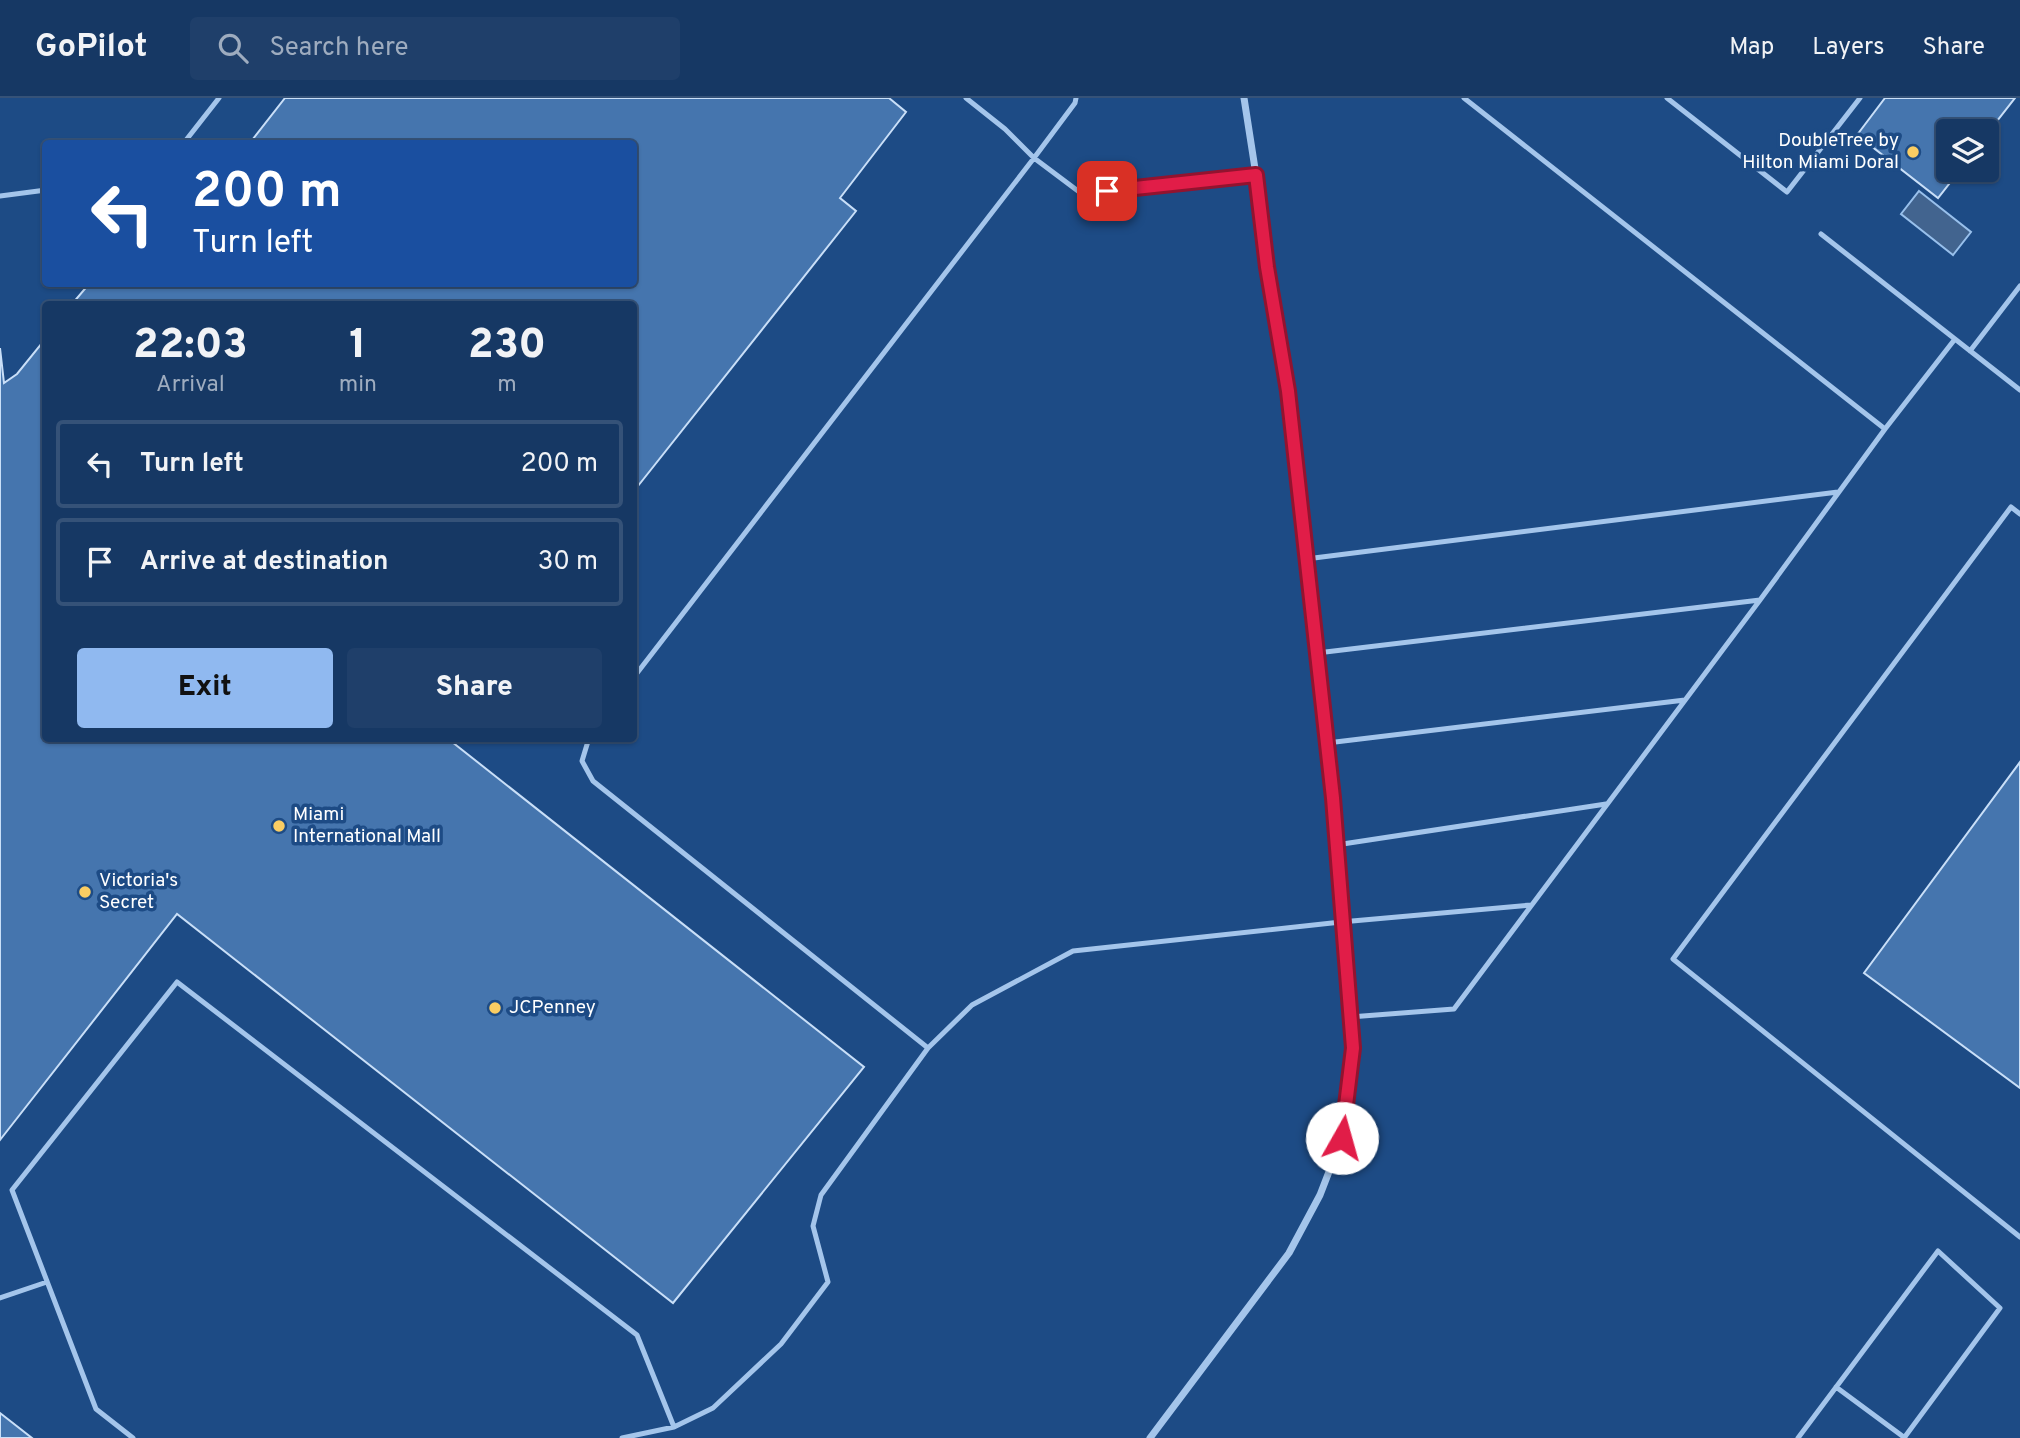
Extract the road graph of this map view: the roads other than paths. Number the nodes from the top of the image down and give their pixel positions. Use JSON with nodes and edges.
{"nodes":[{"id":1,"x":219,"y":98,"type":"edge"},
{"id":2,"x":966,"y":98,"type":"edge"},
{"id":3,"x":1076,"y":98,"type":"edge"},
{"id":4,"x":1244,"y":98,"type":"edge"},
{"id":5,"x":1464,"y":98,"type":"edge"},
{"id":6,"x":1667,"y":98,"type":"edge"},
{"id":7,"x":1860,"y":98,"type":"edge"},
{"id":8,"x":186,"y":140,"type":"edge"},
{"id":9,"x":1034,"y":158,"type":"junction"},
{"id":10,"x":1256,"y":175,"type":"junction"},
{"id":11,"x":42,"y":191,"type":"edge"},
{"id":12,"x":0,"y":196,"type":"edge"},
{"id":13,"x":1821,"y":234,"type":"dead end"},
{"id":14,"x":2020,"y":286,"type":"edge"},
{"id":15,"x":1955,"y":339,"type":"junction"},
{"id":16,"x":1969,"y":351,"type":"junction"},
{"id":17,"x":2020,"y":390,"type":"edge"},
{"id":18,"x":1885,"y":429,"type":"junction"},
{"id":19,"x":1839,"y":492,"type":"junction"},
{"id":20,"x":2020,"y":514,"type":"edge"},
{"id":21,"x":1307,"y":559,"type":"junction"},
{"id":22,"x":1760,"y":600,"type":"junction"},
{"id":23,"x":1317,"y":653,"type":"junction"},
{"id":24,"x":637,"y":673,"type":"edge"},
{"id":25,"x":1685,"y":700,"type":"junction"},
{"id":26,"x":588,"y":742,"type":"edge"},
{"id":27,"x":1327,"y":743,"type":"junction"},
{"id":28,"x":1608,"y":804,"type":"junction"},
{"id":29,"x":1336,"y":845,"type":"junction"},
{"id":30,"x":1531,"y":905,"type":"junction"},
{"id":31,"x":1341,"y":922,"type":"junction"},
{"id":32,"x":1350,"y":1017,"type":"junction"},
{"id":33,"x":928,"y":1048,"type":"junction"},
{"id":34,"x":2020,"y":1237,"type":"edge"},
{"id":35,"x":47,"y":1282,"type":"junction"},
{"id":36,"x":0,"y":1298,"type":"edge"},
{"id":37,"x":1836,"y":1387,"type":"junction"},
{"id":38,"x":674,"y":1427,"type":"junction"},
{"id":39,"x":133,"y":1438,"type":"edge"},
{"id":40,"x":622,"y":1438,"type":"edge"},
{"id":41,"x":1150,"y":1438,"type":"edge"},
{"id":42,"x":1798,"y":1438,"type":"edge"},
{"id":43,"x":1904,"y":1438,"type":"edge"}],
"edges":[{"from":1,"to":8,"type":"lane"},
{"from":2,"to":9,"type":"lane"},
{"from":3,"to":9,"type":"lane"},
{"from":4,"to":10,"type":"street"},
{"from":5,"to":18,"type":"lane"},
{"from":6,"to":7,"type":"lane"},
{"from":9,"to":10,"type":"lane"},
{"from":9,"to":24,"type":"lane"},
{"from":10,"to":21,"type":"street"},
{"from":11,"to":12,"type":"lane"},
{"from":13,"to":15,"type":"lane"},
{"from":14,"to":16,"type":"lane"},
{"from":15,"to":16,"type":"lane"},
{"from":15,"to":18,"type":"lane"},
{"from":16,"to":17,"type":"lane"},
{"from":18,"to":19,"type":"lane"},
{"from":19,"to":21,"type":"lane"},
{"from":19,"to":22,"type":"lane"},
{"from":20,"to":34,"type":"lane"},
{"from":21,"to":23,"type":"street"},
{"from":22,"to":23,"type":"lane"},
{"from":22,"to":25,"type":"lane"},
{"from":23,"to":27,"type":"street"},
{"from":25,"to":27,"type":"lane"},
{"from":25,"to":28,"type":"lane"},
{"from":26,"to":33,"type":"lane"},
{"from":27,"to":29,"type":"street"},
{"from":28,"to":29,"type":"lane"},
{"from":28,"to":30,"type":"lane"},
{"from":29,"to":31,"type":"street"},
{"from":30,"to":31,"type":"lane"},
{"from":30,"to":32,"type":"lane"},
{"from":31,"to":32,"type":"street"},
{"from":31,"to":33,"type":"lane"},
{"from":32,"to":41,"type":"street"},
{"from":33,"to":38,"type":"lane"},
{"from":35,"to":36,"type":"lane"},
{"from":35,"to":38,"type":"lane"},
{"from":35,"to":39,"type":"lane"},
{"from":37,"to":42,"type":"lane"},
{"from":37,"to":43,"type":"lane"},
{"from":37,"to":43,"type":"lane"},
{"from":38,"to":40,"type":"lane"}]}
